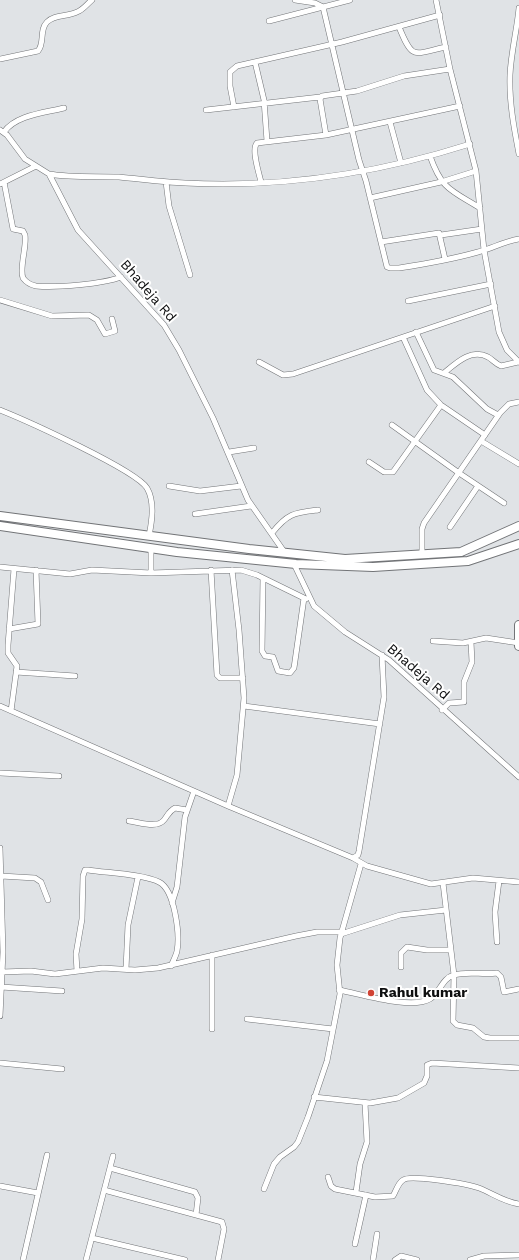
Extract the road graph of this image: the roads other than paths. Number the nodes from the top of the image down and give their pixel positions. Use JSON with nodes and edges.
{"nodes":[{"id":1,"x":92,"y":0,"type":"edge"},
{"id":2,"x":295,"y":0,"type":"edge"},
{"id":3,"x":350,"y":0,"type":"edge"},
{"id":4,"x":436,"y":0,"type":"edge"},
{"id":5,"x":323,"y":7,"type":"junction"},
{"id":6,"x":519,"y":8,"type":"edge"},
{"id":7,"x":440,"y":15,"type":"junction"},
{"id":8,"x":269,"y":22,"type":"dead end"},
{"id":9,"x":399,"y":27,"type":"junction"},
{"id":10,"x":332,"y":44,"type":"junction"},
{"id":11,"x":446,"y":47,"type":"junction"},
{"id":12,"x":0,"y":59,"type":"edge"},
{"id":13,"x":255,"y":62,"type":"junction"},
{"id":14,"x":450,"y":69,"type":"junction"},
{"id":15,"x":343,"y":92,"type":"junction"},
{"id":16,"x":320,"y":97,"type":"junction"},
{"id":17,"x":264,"y":104,"type":"junction"},
{"id":18,"x":460,"y":106,"type":"junction"},
{"id":19,"x":234,"y":107,"type":"junction"},
{"id":20,"x":64,"y":108,"type":"dead end"},
{"id":21,"x":206,"y":110,"type":"dead end"},
{"id":22,"x":390,"y":122,"type":"junction"},
{"id":23,"x":352,"y":130,"type":"junction"},
{"id":24,"x":517,"y":130,"type":"edge"},
{"id":25,"x":2,"y":131,"type":"edge"},
{"id":26,"x":326,"y":135,"type":"junction"},
{"id":27,"x":267,"y":141,"type":"junction"},
{"id":28,"x":470,"y":144,"type":"junction"},
{"id":29,"x":519,"y":154,"type":"edge"},
{"id":30,"x":430,"y":156,"type":"junction"},
{"id":31,"x":401,"y":162,"type":"junction"},
{"id":32,"x":36,"y":166,"type":"junction"},
{"id":33,"x":363,"y":171,"type":"junction"},
{"id":34,"x":476,"y":171,"type":"junction"},
{"id":35,"x":49,"y":174,"type":"junction"},
{"id":36,"x":166,"y":182,"type":"junction"},
{"id":37,"x":261,"y":182,"type":"junction"},
{"id":38,"x":441,"y":182,"type":"junction"},
{"id":39,"x":2,"y":183,"type":"edge"},
{"id":40,"x":370,"y":198,"type":"junction"},
{"id":41,"x":480,"y":208,"type":"junction"},
{"id":42,"x":482,"y":229,"type":"junction"},
{"id":43,"x":441,"y":235,"type":"junction"},
{"id":44,"x":519,"y":239,"type":"edge"},
{"id":45,"x":381,"y":242,"type":"junction"},
{"id":46,"x":484,"y":250,"type":"junction"},
{"id":47,"x":445,"y":259,"type":"junction"},
{"id":48,"x":190,"y":275,"type":"dead end"},
{"id":49,"x":122,"y":277,"type":"junction"},
{"id":50,"x":491,"y":284,"type":"junction"},
{"id":51,"x":0,"y":300,"type":"edge"},
{"id":52,"x":408,"y":300,"type":"dead end"},
{"id":53,"x":495,"y":306,"type":"junction"},
{"id":54,"x":112,"y":319,"type":"dead end"},
{"id":55,"x":416,"y":332,"type":"junction"},
{"id":56,"x":403,"y":337,"type":"junction"},
{"id":57,"x":258,"y":362,"type":"dead end"},
{"id":58,"x":518,"y":362,"type":"edge"},
{"id":59,"x":444,"y":373,"type":"junction"},
{"id":60,"x":519,"y":402,"type":"edge"},
{"id":61,"x":441,"y":405,"type":"junction"},
{"id":62,"x":0,"y":410,"type":"edge"},
{"id":63,"x":498,"y":415,"type":"junction"},
{"id":64,"x":392,"y":425,"type":"dead end"},
{"id":65,"x":485,"y":435,"type":"junction"},
{"id":66,"x":481,"y":441,"type":"junction"},
{"id":67,"x":415,"y":442,"type":"junction"},
{"id":68,"x":254,"y":448,"type":"dead end"},
{"id":69,"x":229,"y":452,"type":"junction"},
{"id":70,"x":369,"y":462,"type":"dead end"},
{"id":71,"x":519,"y":464,"type":"edge"},
{"id":72,"x":459,"y":473,"type":"junction"},
{"id":73,"x":169,"y":486,"type":"dead end"},
{"id":74,"x":241,"y":486,"type":"junction"},
{"id":75,"x":478,"y":486,"type":"junction"},
{"id":76,"x":504,"y":503,"type":"dead end"},
{"id":77,"x":251,"y":506,"type":"junction"},
{"id":78,"x":318,"y":510,"type":"dead end"},
{"id":79,"x":195,"y":514,"type":"dead end"},
{"id":80,"x":0,"y":516,"type":"edge"},
{"id":81,"x":0,"y":526,"type":"edge"},
{"id":82,"x":519,"y":526,"type":"edge"},
{"id":83,"x":450,"y":527,"type":"dead end"},
{"id":84,"x":272,"y":532,"type":"junction"},
{"id":85,"x":149,"y":536,"type":"junction"},
{"id":86,"x":519,"y":544,"type":"edge"},
{"id":87,"x":151,"y":548,"type":"junction"},
{"id":88,"x":285,"y":553,"type":"junction"},
{"id":89,"x":422,"y":555,"type":"junction"},
{"id":90,"x":294,"y":564,"type":"junction"},
{"id":91,"x":0,"y":566,"type":"edge"},
{"id":92,"x":14,"y":569,"type":"junction"},
{"id":93,"x":36,"y":570,"type":"junction"},
{"id":94,"x":211,"y":570,"type":"junction"},
{"id":95,"x":232,"y":570,"type":"junction"},
{"id":96,"x":151,"y":573,"type":"junction"},
{"id":97,"x":263,"y":578,"type":"junction"},
{"id":98,"x":304,"y":598,"type":"junction"},
{"id":99,"x":310,"y":601,"type":"junction"},
{"id":100,"x":519,"y":625,"type":"edge"},
{"id":101,"x":9,"y":629,"type":"junction"},
{"id":102,"x":433,"y":640,"type":"dead end"},
{"id":103,"x":471,"y":642,"type":"junction"},
{"id":104,"x":519,"y":643,"type":"edge"},
{"id":105,"x":519,"y":646,"type":"edge"},
{"id":106,"x":382,"y":655,"type":"junction"},
{"id":107,"x":16,"y":672,"type":"junction"},
{"id":108,"x":75,"y":676,"type":"dead end"},
{"id":109,"x":243,"y":678,"type":"junction"},
{"id":110,"x":0,"y":706,"type":"edge"},
{"id":111,"x":244,"y":706,"type":"junction"},
{"id":112,"x":11,"y":710,"type":"junction"},
{"id":113,"x":442,"y":710,"type":"junction"},
{"id":114,"x":380,"y":724,"type":"junction"},
{"id":115,"x":0,"y":773,"type":"edge"},
{"id":116,"x":59,"y":776,"type":"dead end"},
{"id":117,"x":519,"y":777,"type":"edge"},
{"id":118,"x":194,"y":791,"type":"junction"},
{"id":119,"x":228,"y":806,"type":"junction"},
{"id":120,"x":187,"y":810,"type":"junction"},
{"id":121,"x":129,"y":821,"type":"dead end"},
{"id":122,"x":0,"y":848,"type":"edge"},
{"id":123,"x":0,"y":856,"type":"edge"},
{"id":124,"x":353,"y":858,"type":"junction"},
{"id":125,"x":361,"y":864,"type":"junction"},
{"id":126,"x":1,"y":876,"type":"edge"},
{"id":127,"x":138,"y":877,"type":"junction"},
{"id":128,"x":500,"y":881,"type":"junction"},
{"id":129,"x":519,"y":882,"type":"edge"},
{"id":130,"x":443,"y":883,"type":"junction"},
{"id":131,"x":48,"y":900,"type":"dead end"},
{"id":132,"x":172,"y":903,"type":"junction"},
{"id":133,"x":446,"y":910,"type":"junction"},
{"id":134,"x":341,"y":933,"type":"junction"},
{"id":135,"x":497,"y":942,"type":"dead end"},
{"id":136,"x":451,"y":950,"type":"junction"},
{"id":137,"x":212,"y":955,"type":"junction"},
{"id":138,"x":171,"y":966,"type":"junction"},
{"id":139,"x":401,"y":967,"type":"dead end"},
{"id":140,"x":126,"y":969,"type":"junction"},
{"id":141,"x":77,"y":971,"type":"junction"},
{"id":142,"x":2,"y":972,"type":"junction"},
{"id":143,"x":454,"y":975,"type":"junction"},
{"id":144,"x":1,"y":979,"type":"edge"},
{"id":145,"x":2,"y":987,"type":"junction"},
{"id":146,"x":519,"y":989,"type":"edge"},
{"id":147,"x":339,"y":990,"type":"junction"},
{"id":148,"x":62,"y":991,"type":"dead end"},
{"id":149,"x":0,"y":1016,"type":"edge"},
{"id":150,"x":247,"y":1019,"type":"dead end"},
{"id":151,"x":212,"y":1029,"type":"dead end"},
{"id":152,"x":333,"y":1029,"type":"junction"},
{"id":153,"x":519,"y":1038,"type":"edge"},
{"id":154,"x":0,"y":1063,"type":"edge"},
{"id":155,"x":519,"y":1068,"type":"edge"},
{"id":156,"x":62,"y":1069,"type":"dead end"},
{"id":157,"x":314,"y":1097,"type":"junction"},
{"id":158,"x":365,"y":1102,"type":"junction"},
{"id":159,"x":47,"y":1155,"type":"dead end"},
{"id":160,"x":113,"y":1156,"type":"dead end"},
{"id":161,"x":110,"y":1168,"type":"junction"},
{"id":162,"x":328,"y":1177,"type":"dead end"},
{"id":163,"x":0,"y":1186,"type":"edge"},
{"id":164,"x":264,"y":1189,"type":"dead end"},
{"id":165,"x":104,"y":1190,"type":"junction"},
{"id":166,"x":356,"y":1192,"type":"junction"},
{"id":167,"x":38,"y":1193,"type":"junction"},
{"id":168,"x":366,"y":1195,"type":"junction"},
{"id":169,"x":519,"y":1204,"type":"edge"},
{"id":170,"x":196,"y":1215,"type":"junction"},
{"id":171,"x":377,"y":1234,"type":"dead end"},
{"id":172,"x":92,"y":1238,"type":"junction"},
{"id":173,"x":355,"y":1244,"type":"dead end"},
{"id":174,"x":519,"y":1255,"type":"edge"},
{"id":175,"x":23,"y":1260,"type":"edge"},
{"id":176,"x":86,"y":1260,"type":"edge"},
{"id":177,"x":185,"y":1260,"type":"edge"},
{"id":178,"x":218,"y":1260,"type":"edge"},
{"id":179,"x":373,"y":1260,"type":"edge"},
{"id":180,"x":395,"y":1260,"type":"edge"},
{"id":181,"x":414,"y":1260,"type":"edge"},
{"id":182,"x":470,"y":1260,"type":"edge"}],
"edges":[{"from":1,"to":12,"type":"street"},
{"from":2,"to":5,"type":"street"},
{"from":3,"to":5,"type":"street"},
{"from":4,"to":7,"type":"street"},
{"from":5,"to":8,"type":"street"},
{"from":5,"to":10,"type":"street"},
{"from":6,"to":24,"type":"street"},
{"from":7,"to":9,"type":"street"},
{"from":7,"to":11,"type":"street"},
{"from":9,"to":10,"type":"street"},
{"from":9,"to":11,"type":"street"},
{"from":10,"to":13,"type":"street"},
{"from":10,"to":15,"type":"street"},
{"from":11,"to":14,"type":"street"},
{"from":13,"to":17,"type":"street"},
{"from":13,"to":19,"type":"street"},
{"from":14,"to":15,"type":"street"},
{"from":14,"to":18,"type":"street"},
{"from":15,"to":16,"type":"street"},
{"from":15,"to":23,"type":"street"},
{"from":16,"to":17,"type":"street"},
{"from":16,"to":26,"type":"street"},
{"from":17,"to":19,"type":"street"},
{"from":17,"to":27,"type":"street"},
{"from":18,"to":22,"type":"street"},
{"from":18,"to":28,"type":"street"},
{"from":19,"to":21,"type":"street"},
{"from":20,"to":25,"type":"street"},
{"from":22,"to":23,"type":"street"},
{"from":22,"to":31,"type":"street"},
{"from":23,"to":26,"type":"street"},
{"from":23,"to":33,"type":"street"},
{"from":24,"to":29,"type":"street"},
{"from":25,"to":32,"type":"street"},
{"from":26,"to":27,"type":"street"},
{"from":27,"to":37,"type":"street"},
{"from":28,"to":30,"type":"street"},
{"from":28,"to":34,"type":"street"},
{"from":30,"to":31,"type":"street"},
{"from":30,"to":38,"type":"street"},
{"from":31,"to":33,"type":"street"},
{"from":32,"to":35,"type":"street"},
{"from":32,"to":39,"type":"street"},
{"from":33,"to":37,"type":"street"},
{"from":33,"to":40,"type":"street"},
{"from":34,"to":38,"type":"street"},
{"from":34,"to":41,"type":"street"},
{"from":35,"to":36,"type":"street"},
{"from":35,"to":49,"type":"street","name":"Bhadeja Rd"},
{"from":36,"to":37,"type":"street"},
{"from":36,"to":48,"type":"street"},
{"from":38,"to":40,"type":"street"},
{"from":38,"to":41,"type":"street"},
{"from":39,"to":49,"type":"street"},
{"from":40,"to":45,"type":"street"},
{"from":41,"to":42,"type":"street"},
{"from":42,"to":43,"type":"street"},
{"from":42,"to":46,"type":"street"},
{"from":43,"to":45,"type":"street"},
{"from":43,"to":47,"type":"street"},
{"from":44,"to":46,"type":"street"},
{"from":45,"to":47,"type":"street"},
{"from":46,"to":47,"type":"street"},
{"from":46,"to":50,"type":"street"},
{"from":49,"to":69,"type":"street","name":"Bhadeja Rd"},
{"from":50,"to":52,"type":"street"},
{"from":50,"to":53,"type":"street"},
{"from":51,"to":54,"type":"street"},
{"from":53,"to":55,"type":"street"},
{"from":53,"to":58,"type":"street"},
{"from":55,"to":56,"type":"street"},
{"from":55,"to":59,"type":"street"},
{"from":56,"to":57,"type":"street"},
{"from":56,"to":61,"type":"street"},
{"from":58,"to":59,"type":"street"},
{"from":59,"to":63,"type":"street"},
{"from":60,"to":63,"type":"street"},
{"from":61,"to":65,"type":"street"},
{"from":61,"to":67,"type":"street"},
{"from":62,"to":85,"type":"street"},
{"from":63,"to":65,"type":"street"},
{"from":64,"to":67,"type":"street"},
{"from":65,"to":66,"type":"street"},
{"from":66,"to":71,"type":"street"},
{"from":66,"to":72,"type":"street"},
{"from":67,"to":70,"type":"street"},
{"from":67,"to":72,"type":"street"},
{"from":68,"to":69,"type":"street"},
{"from":69,"to":74,"type":"street","name":"Bhadeja Rd"},
{"from":72,"to":75,"type":"street"},
{"from":72,"to":89,"type":"street"},
{"from":73,"to":74,"type":"street"},
{"from":74,"to":77,"type":"street","name":"Bhadeja Rd"},
{"from":75,"to":76,"type":"street"},
{"from":75,"to":83,"type":"street"},
{"from":77,"to":79,"type":"street"},
{"from":77,"to":84,"type":"street","name":"Bhadeja Rd"},
{"from":78,"to":84,"type":"street"},
{"from":80,"to":85,"type":"main road"},
{"from":81,"to":87,"type":"main road"},
{"from":82,"to":89,"type":"main road"},
{"from":84,"to":88,"type":"street","name":"Bhadeja Rd"},
{"from":85,"to":88,"type":"main road"},
{"from":86,"to":90,"type":"main road"},
{"from":87,"to":90,"type":"main road"},
{"from":87,"to":96,"type":"street"},
{"from":88,"to":89,"type":"main road"},
{"from":90,"to":99,"type":"street","name":"Bhadeja Rd"},
{"from":91,"to":92,"type":"street"},
{"from":92,"to":93,"type":"street"},
{"from":92,"to":101,"type":"street"},
{"from":93,"to":96,"type":"street"},
{"from":93,"to":101,"type":"street"},
{"from":94,"to":95,"type":"street"},
{"from":94,"to":96,"type":"street"},
{"from":94,"to":109,"type":"street"},
{"from":95,"to":97,"type":"street"},
{"from":95,"to":109,"type":"street"},
{"from":97,"to":98,"type":"street"},
{"from":97,"to":98,"type":"street"},
{"from":98,"to":99,"type":"street"},
{"from":99,"to":106,"type":"street","name":"Bhadeja Rd"},
{"from":100,"to":104,"type":"main road"},
{"from":101,"to":107,"type":"street"},
{"from":102,"to":103,"type":"street"},
{"from":103,"to":104,"type":"street"},
{"from":103,"to":113,"type":"street"},
{"from":104,"to":105,"type":"main road"},
{"from":106,"to":113,"type":"street","name":"Bhadeja Rd"},
{"from":106,"to":114,"type":"street"},
{"from":107,"to":108,"type":"street"},
{"from":107,"to":112,"type":"street"},
{"from":109,"to":111,"type":"street"},
{"from":110,"to":112,"type":"street"},
{"from":111,"to":114,"type":"street"},
{"from":111,"to":119,"type":"street"},
{"from":112,"to":118,"type":"street"},
{"from":113,"to":117,"type":"street","name":"Bhadeja Rd"},
{"from":114,"to":124,"type":"street"},
{"from":115,"to":116,"type":"street"},
{"from":118,"to":119,"type":"street"},
{"from":118,"to":120,"type":"street"},
{"from":119,"to":124,"type":"street"},
{"from":120,"to":121,"type":"street"},
{"from":120,"to":132,"type":"street"},
{"from":122,"to":123,"type":"street"},
{"from":123,"to":126,"type":"street"},
{"from":124,"to":125,"type":"street"},
{"from":125,"to":130,"type":"street"},
{"from":125,"to":134,"type":"street"},
{"from":126,"to":131,"type":"street"},
{"from":126,"to":142,"type":"street"},
{"from":127,"to":132,"type":"street"},
{"from":127,"to":140,"type":"street"},
{"from":127,"to":141,"type":"street"},
{"from":128,"to":129,"type":"street"},
{"from":128,"to":130,"type":"street"},
{"from":128,"to":135,"type":"street"},
{"from":130,"to":133,"type":"street"},
{"from":132,"to":138,"type":"street"},
{"from":133,"to":134,"type":"street"},
{"from":133,"to":136,"type":"street"},
{"from":134,"to":137,"type":"street"},
{"from":134,"to":147,"type":"street"},
{"from":136,"to":139,"type":"street"},
{"from":136,"to":143,"type":"street"},
{"from":137,"to":138,"type":"street"},
{"from":137,"to":151,"type":"street"},
{"from":138,"to":140,"type":"street"},
{"from":140,"to":141,"type":"street"},
{"from":141,"to":142,"type":"street"},
{"from":142,"to":144,"type":"street"},
{"from":143,"to":146,"type":"street"},
{"from":143,"to":147,"type":"street"},
{"from":143,"to":153,"type":"street"},
{"from":144,"to":145,"type":"street"},
{"from":145,"to":148,"type":"street"},
{"from":145,"to":149,"type":"street"},
{"from":147,"to":152,"type":"street"},
{"from":150,"to":152,"type":"street"},
{"from":152,"to":157,"type":"street"},
{"from":154,"to":156,"type":"street"},
{"from":155,"to":158,"type":"street"},
{"from":157,"to":158,"type":"street"},
{"from":157,"to":164,"type":"street"},
{"from":158,"to":166,"type":"street"},
{"from":159,"to":167,"type":"street"},
{"from":160,"to":161,"type":"street"},
{"from":161,"to":165,"type":"street"},
{"from":161,"to":170,"type":"street"},
{"from":162,"to":166,"type":"street"},
{"from":163,"to":167,"type":"street"},
{"from":165,"to":170,"type":"street"},
{"from":165,"to":172,"type":"street"},
{"from":166,"to":168,"type":"street"},
{"from":167,"to":175,"type":"street"},
{"from":168,"to":169,"type":"street"},
{"from":168,"to":173,"type":"street"},
{"from":170,"to":178,"type":"street"},
{"from":171,"to":179,"type":"street"},
{"from":172,"to":176,"type":"street"},
{"from":172,"to":177,"type":"street"},
{"from":174,"to":182,"type":"street"},
{"from":180,"to":181,"type":"street"}]}
